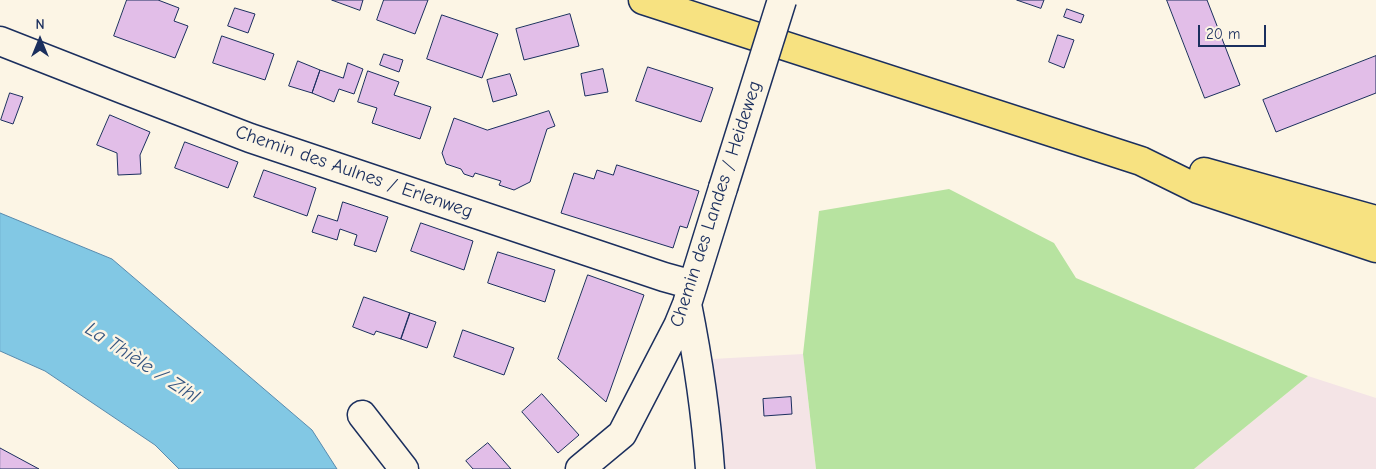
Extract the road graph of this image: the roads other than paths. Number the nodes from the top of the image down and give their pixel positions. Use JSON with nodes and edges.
{"nodes":[{"id":1,"x":642,"y":0,"type":"edge"},
{"id":2,"x":782,"y":0,"type":"edge"},
{"id":3,"x":9,"y":44,"type":"edge"},
{"id":4,"x":1141,"y":161,"type":"junction"},
{"id":5,"x":1376,"y":220,"type":"edge"},
{"id":6,"x":1376,"y":248,"type":"edge"},
{"id":7,"x":690,"y":294,"type":"junction"},
{"id":8,"x":362,"y":416,"type":"dead end"},
{"id":9,"x":404,"y":469,"type":"edge"},
{"id":10,"x":580,"y":469,"type":"edge"},
{"id":11,"x":710,"y":469,"type":"edge"}],
"edges":[{"from":1,"to":4,"type":"highway"},
{"from":2,"to":7,"type":"street","name":"Chemin des Landes / Heideweg","bridge":true},
{"from":3,"to":7,"type":"street","name":"Chemin des Aulnes / Erlenweg"},
{"from":4,"to":5,"type":"highway"},
{"from":4,"to":6,"type":"highway"},
{"from":7,"to":10,"type":"street","name":"Chemin des Landes / Heideweg"},
{"from":7,"to":11,"type":"street"},
{"from":8,"to":9,"type":"street"}]}
